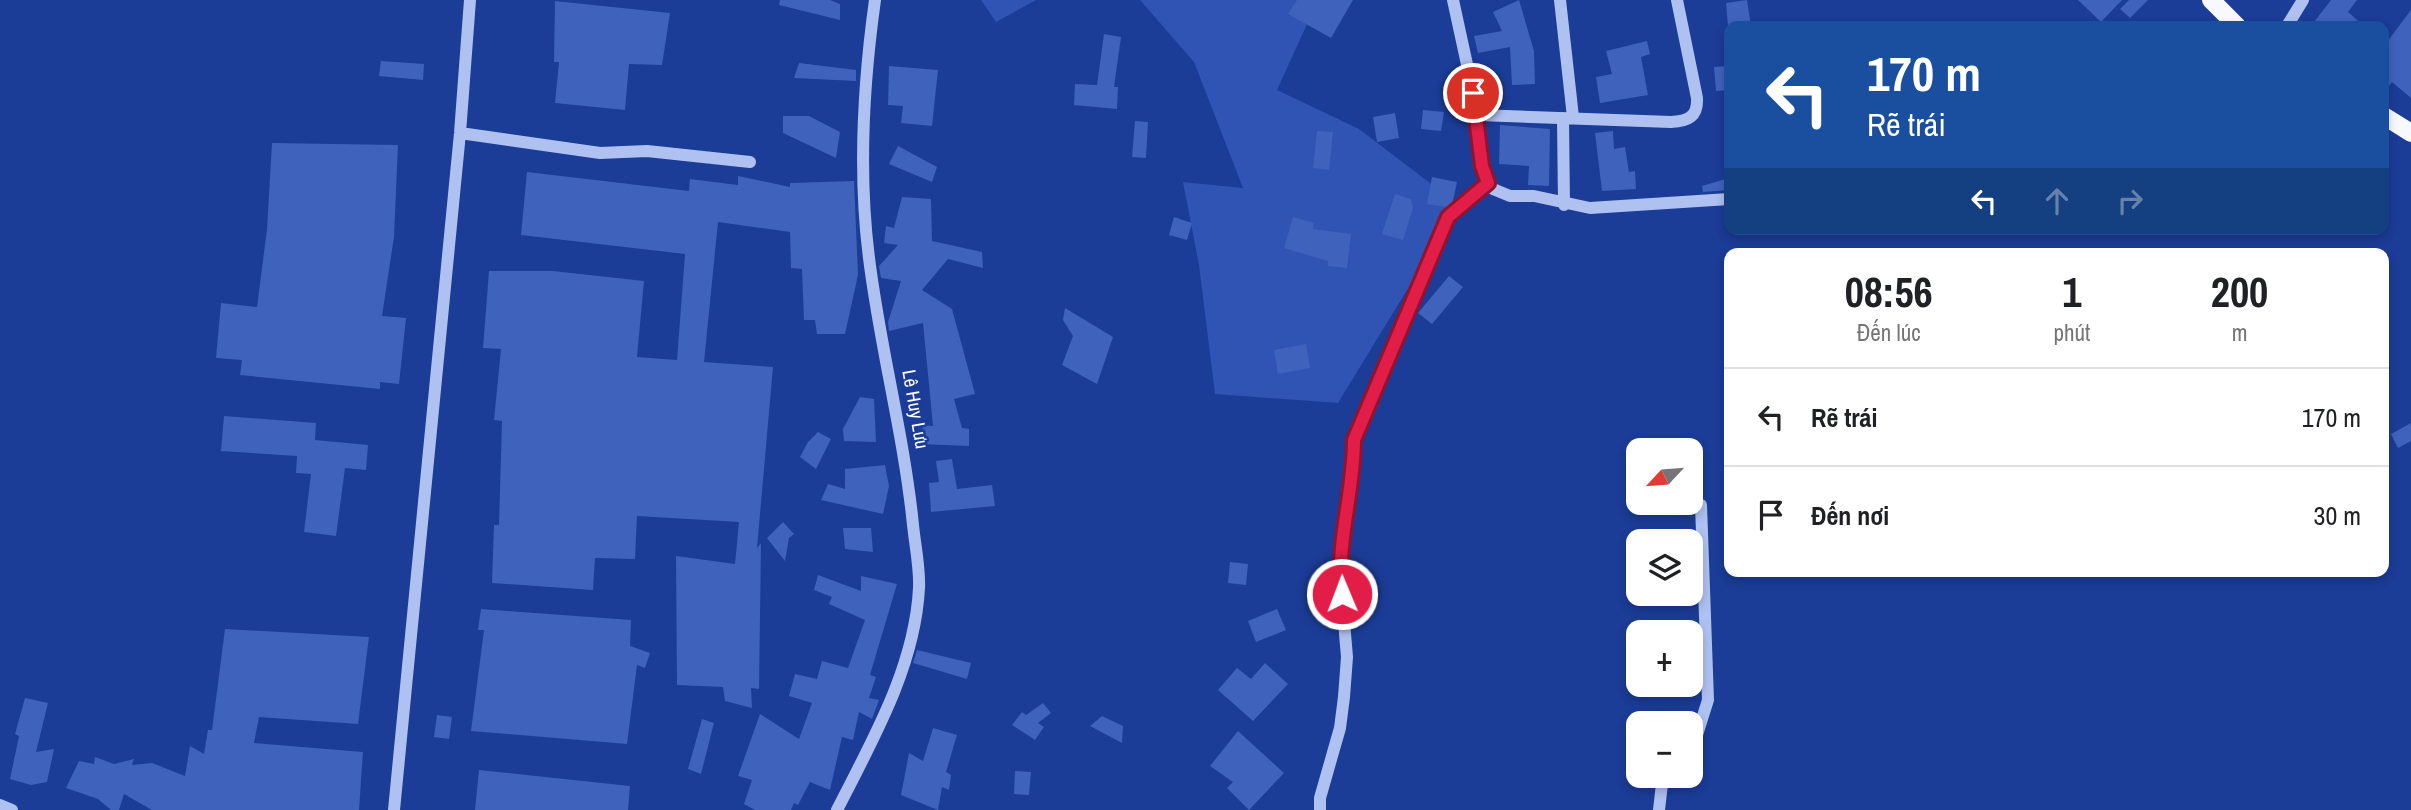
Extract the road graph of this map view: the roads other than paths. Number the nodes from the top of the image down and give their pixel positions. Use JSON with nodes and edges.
{"nodes":[{"id":1,"x":470,"y":0,"type":"edge"},
{"id":2,"x":875,"y":0,"type":"edge"},
{"id":3,"x":1453,"y":0,"type":"edge"},
{"id":4,"x":1560,"y":0,"type":"edge"},
{"id":5,"x":1677,"y":0,"type":"edge"},
{"id":6,"x":2211,"y":0,"type":"edge"},
{"id":7,"x":2303,"y":0,"type":"edge"},
{"id":8,"x":2232,"y":21,"type":"edge"},
{"id":9,"x":2290,"y":21,"type":"edge"},
{"id":10,"x":1478,"y":115,"type":"junction"},
{"id":11,"x":1568,"y":118,"type":"junction"},
{"id":12,"x":2389,"y":119,"type":"edge"},
{"id":13,"x":460,"y":133,"type":"junction"},
{"id":14,"x":2411,"y":133,"type":"edge"},
{"id":15,"x":750,"y":162,"type":"dead end"},
{"id":16,"x":1488,"y":183,"type":"junction"},
{"id":17,"x":1724,"y":199,"type":"edge"},
{"id":18,"x":1564,"y":205,"type":"junction"},
{"id":19,"x":1701,"y":515,"type":"edge"},
{"id":20,"x":1703,"y":716,"type":"edge"},
{"id":21,"x":1662,"y":788,"type":"edge"},
{"id":22,"x":0,"y":805,"type":"edge"},
{"id":23,"x":12,"y":810,"type":"edge"},
{"id":24,"x":394,"y":810,"type":"edge"},
{"id":25,"x":837,"y":810,"type":"edge"},
{"id":26,"x":1320,"y":810,"type":"edge"},
{"id":27,"x":1659,"y":810,"type":"edge"}],
"edges":[{"from":1,"to":13,"type":"street"},
{"from":2,"to":25,"type":"street","name":"Lê Huy Lưu"},
{"from":3,"to":10,"type":"street"},
{"from":4,"to":11,"type":"street"},
{"from":5,"to":11,"type":"street"},
{"from":6,"to":8,"type":"main road"},
{"from":7,"to":9,"type":"street"},
{"from":10,"to":11,"type":"street"},
{"from":10,"to":16,"type":"street"},
{"from":11,"to":18,"type":"street"},
{"from":12,"to":14,"type":"main road"},
{"from":13,"to":15,"type":"street"},
{"from":13,"to":24,"type":"street"},
{"from":16,"to":18,"type":"street"},
{"from":16,"to":26,"type":"street"},
{"from":17,"to":18,"type":"street"},
{"from":19,"to":20,"type":"street"},
{"from":21,"to":27,"type":"street"},
{"from":22,"to":23,"type":"street"}]}
